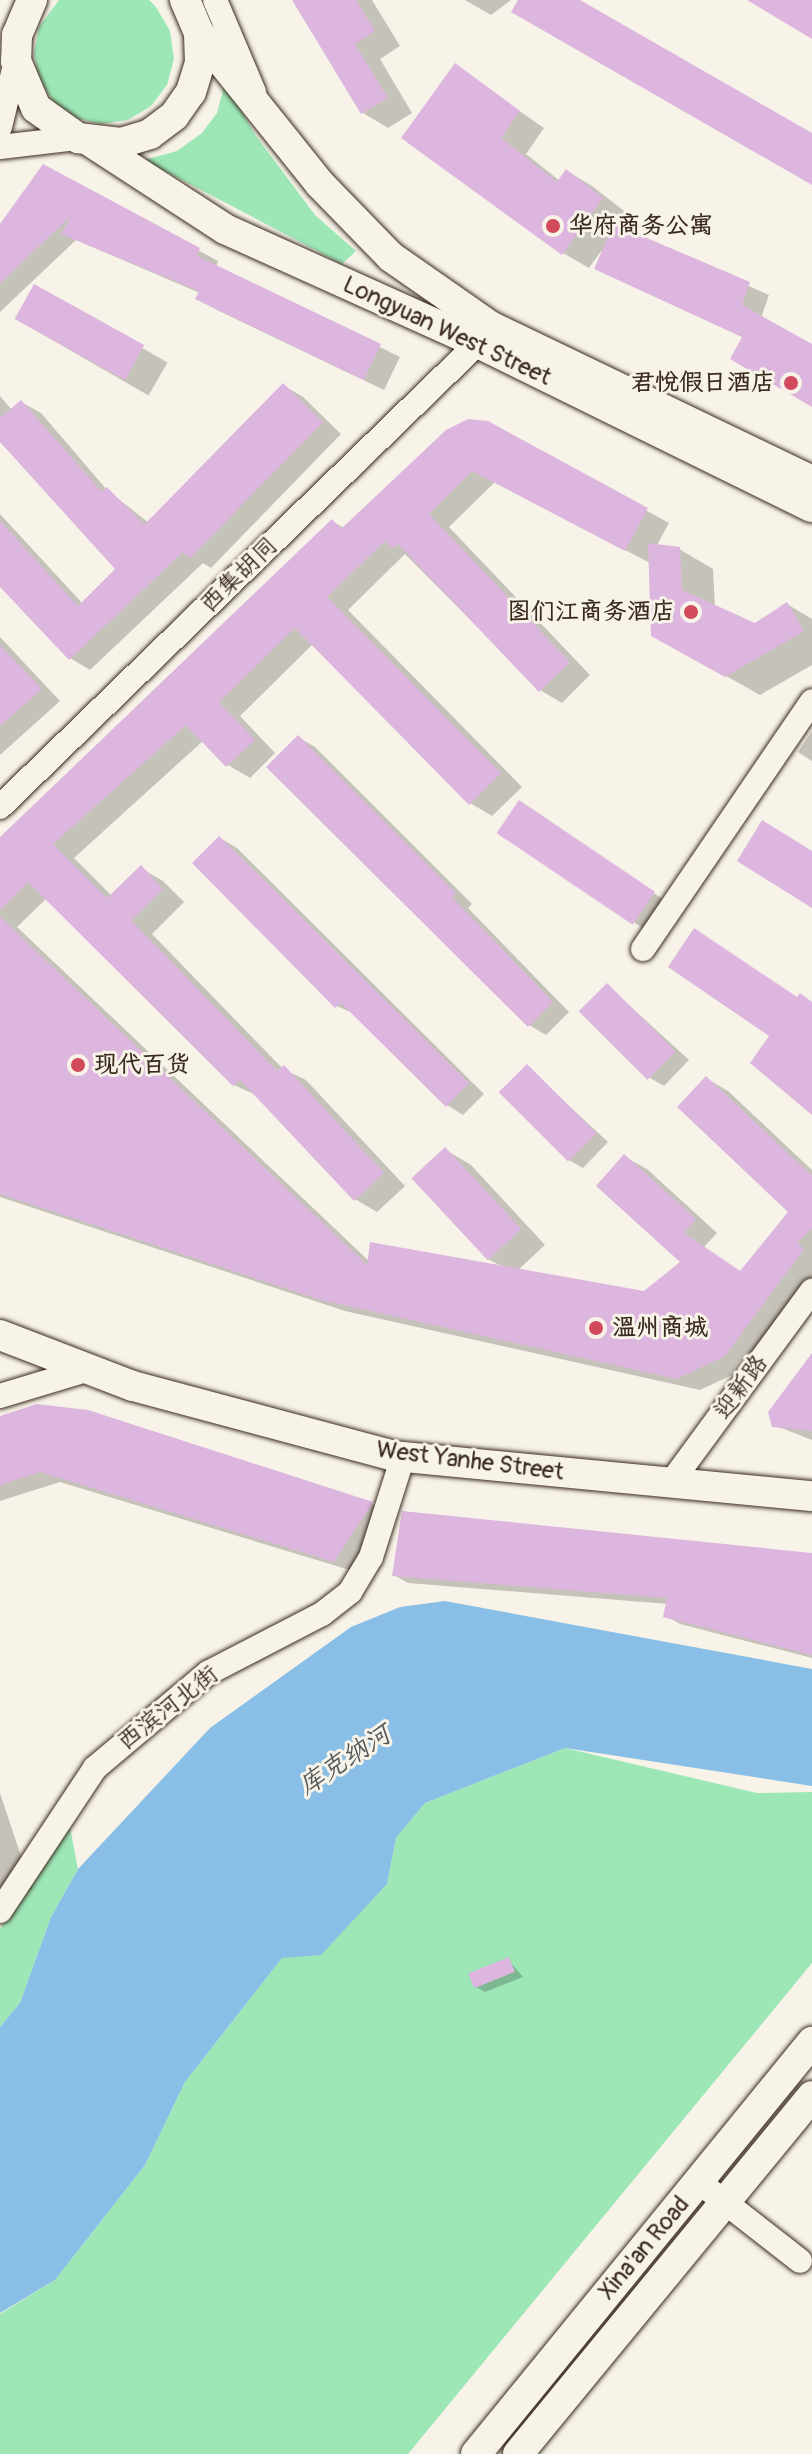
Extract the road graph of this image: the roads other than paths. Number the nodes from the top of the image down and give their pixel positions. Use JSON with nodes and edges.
{"nodes":[{"id":1,"x":10,"y":0,"type":"edge"},
{"id":2,"x":32,"y":0,"type":"edge"},
{"id":3,"x":185,"y":0,"type":"edge"},
{"id":4,"x":215,"y":0,"type":"edge"},
{"id":5,"x":199,"y":33,"type":"junction"},
{"id":6,"x":17,"y":48,"type":"junction"},
{"id":7,"x":266,"y":119,"type":"junction"},
{"id":8,"x":0,"y":127,"type":"edge"},
{"id":9,"x":84,"y":140,"type":"junction"},
{"id":10,"x":0,"y":147,"type":"edge"},
{"id":11,"x":478,"y":343,"type":"junction"},
{"id":12,"x":812,"y":481,"type":"edge"},
{"id":13,"x":812,"y":507,"type":"edge"},
{"id":14,"x":812,"y":701,"type":"edge"},
{"id":15,"x":0,"y":807,"type":"edge"},
{"id":16,"x":643,"y":949,"type":"dead end"},
{"id":17,"x":812,"y":1291,"type":"edge"},
{"id":18,"x":0,"y":1335,"type":"edge"},
{"id":19,"x":86,"y":1370,"type":"junction"},
{"id":20,"x":0,"y":1396,"type":"edge"},
{"id":21,"x":403,"y":1457,"type":"junction"},
{"id":22,"x":670,"y":1484,"type":"junction"},
{"id":23,"x":812,"y":1496,"type":"edge"},
{"id":24,"x":0,"y":1911,"type":"edge"},
{"id":25,"x":812,"y":2042,"type":"edge"},
{"id":26,"x":812,"y":2096,"type":"edge"},
{"id":27,"x":699,"y":2182,"type":"junction"},
{"id":28,"x":725,"y":2202,"type":"junction"},
{"id":29,"x":800,"y":2261,"type":"dead end"},
{"id":30,"x":476,"y":2454,"type":"edge"},
{"id":31,"x":518,"y":2454,"type":"edge"}],
"edges":[{"from":1,"to":6,"type":"main road"},
{"from":2,"to":6,"type":"main road"},
{"from":3,"to":5,"type":"main road"},
{"from":4,"to":7,"type":"street"},
{"from":5,"to":7,"type":"main road","name":"Longyuan West Street"},
{"from":5,"to":9,"type":"main road"},
{"from":6,"to":8,"type":"street"},
{"from":6,"to":9,"type":"main road","name":"Longyuan West Street"},
{"from":7,"to":12,"type":"main road","name":"Longyuan West Street"},
{"from":9,"to":10,"type":"street"},
{"from":9,"to":11,"type":"main road","name":"Longyuan West Street"},
{"from":11,"to":13,"type":"main road","name":"Longyuan West Street"},
{"from":11,"to":15,"type":"street","name":"西集胡同"},
{"from":14,"to":16,"type":"street"},
{"from":17,"to":22,"type":"street","name":"迎新路"},
{"from":18,"to":19,"type":"main road","name":"West Yanhe Street"},
{"from":19,"to":20,"type":"street"},
{"from":19,"to":21,"type":"main road","name":"West Yanhe Street"},
{"from":21,"to":22,"type":"main road","name":"West Yanhe Street"},
{"from":21,"to":24,"type":"street","name":"西滨河北街"},
{"from":22,"to":23,"type":"main road","name":"West Yanhe Street"},
{"from":25,"to":27,"type":"main road","name":"Xina'an Road"},
{"from":26,"to":28,"type":"main road","name":"Xina'an Road"},
{"from":27,"to":28,"type":"street"},
{"from":27,"to":30,"type":"main road","name":"Xina'an Road"},
{"from":28,"to":29,"type":"street"},
{"from":28,"to":31,"type":"main road","name":"Xina'an Road"}]}
